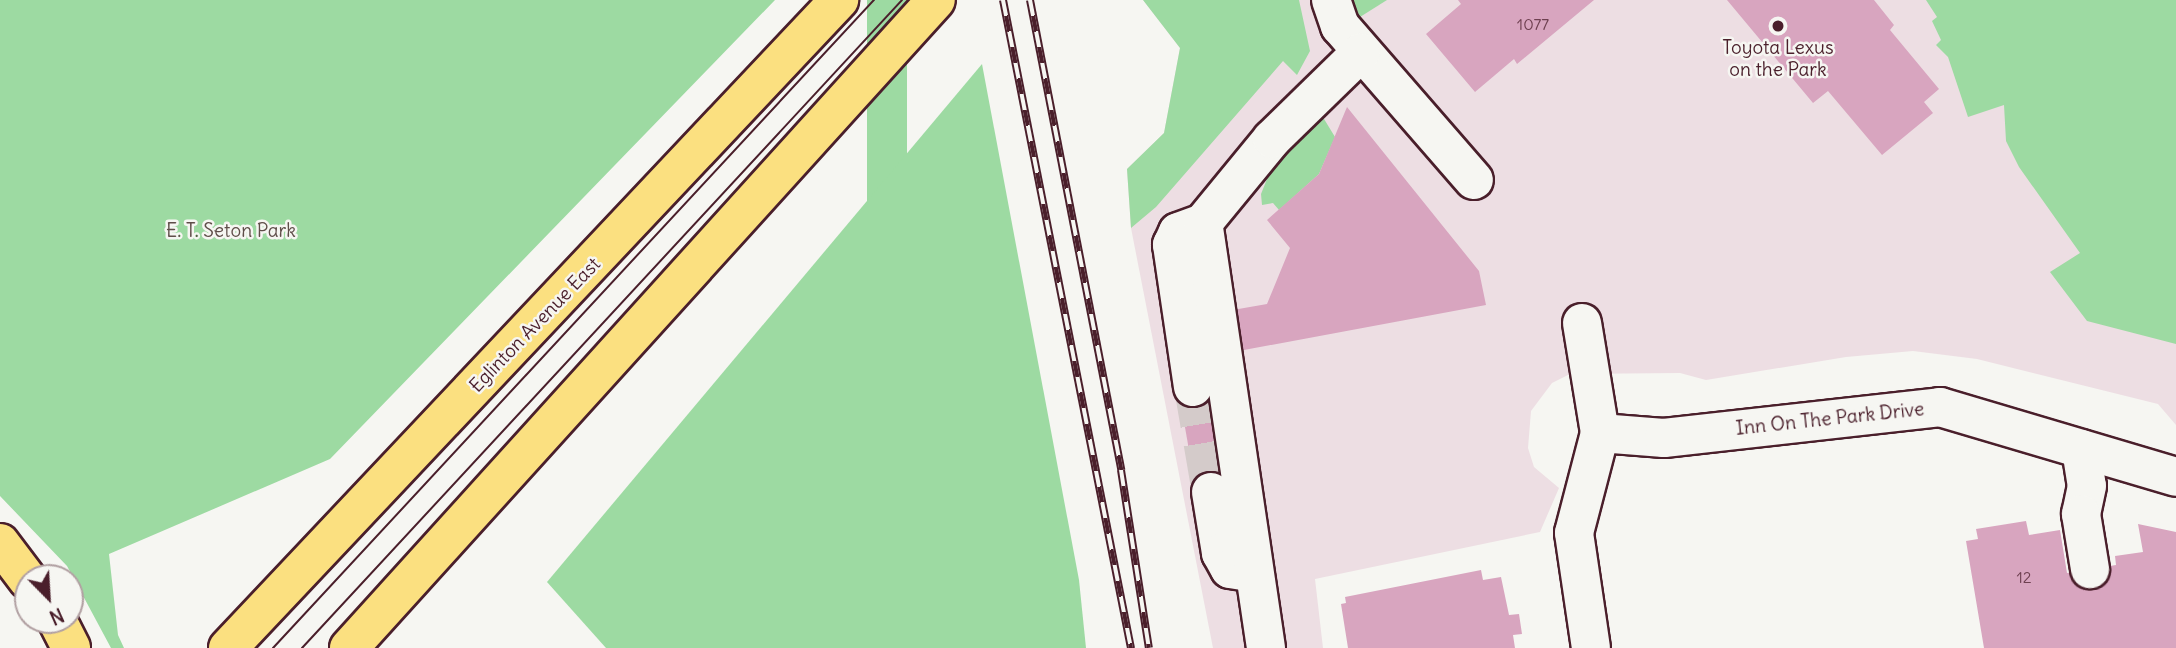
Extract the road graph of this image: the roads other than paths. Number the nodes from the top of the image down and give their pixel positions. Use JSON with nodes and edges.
{"nodes":[{"id":1,"x":839,"y":0,"type":"edge"},
{"id":2,"x":936,"y":0,"type":"edge"},
{"id":3,"x":1331,"y":0,"type":"edge"},
{"id":4,"x":1361,"y":52,"type":"junction"},
{"id":5,"x":1475,"y":180,"type":"dead end"},
{"id":6,"x":1203,"y":223,"type":"junction"},
{"id":7,"x":1582,"y":323,"type":"dead end"},
{"id":8,"x":1193,"y":387,"type":"tunnel mouth"},
{"id":9,"x":573,"y":402,"type":"junction"},
{"id":10,"x":1600,"y":433,"type":"junction"},
{"id":11,"x":2081,"y":449,"type":"junction"},
{"id":12,"x":2176,"y":477,"type":"edge"},
{"id":13,"x":1210,"y":492,"type":"tunnel mouth"},
{"id":14,"x":0,"y":543,"type":"edge"},
{"id":15,"x":16,"y":564,"type":"edge"},
{"id":16,"x":2090,"y":569,"type":"dead end"},
{"id":17,"x":1254,"y":573,"type":"junction"},
{"id":18,"x":228,"y":648,"type":"edge"},
{"id":19,"x":349,"y":648,"type":"edge"},
{"id":20,"x":384,"y":648,"type":"edge"},
{"id":21,"x":1266,"y":648,"type":"edge"},
{"id":22,"x":1591,"y":648,"type":"edge"}],
"edges":[{"from":1,"to":18,"type":"main road","name":"Eglinton Avenue East"},
{"from":2,"to":9,"type":"main road"},
{"from":3,"to":4,"type":"street"},
{"from":4,"to":5,"type":"street"},
{"from":4,"to":6,"type":"street"},
{"from":6,"to":8,"type":"street"},
{"from":6,"to":17,"type":"street"},
{"from":7,"to":10,"type":"street"},
{"from":9,"to":19,"type":"main road"},
{"from":9,"to":20,"type":"main road"},
{"from":10,"to":11,"type":"street","name":"Inn On The Park Drive"},
{"from":10,"to":22,"type":"street"},
{"from":11,"to":12,"type":"street","name":"Inn On The Park Drive"},
{"from":11,"to":16,"type":"street"},
{"from":13,"to":17,"type":"street"},
{"from":14,"to":15,"type":"main road"},
{"from":17,"to":21,"type":"street"}]}
